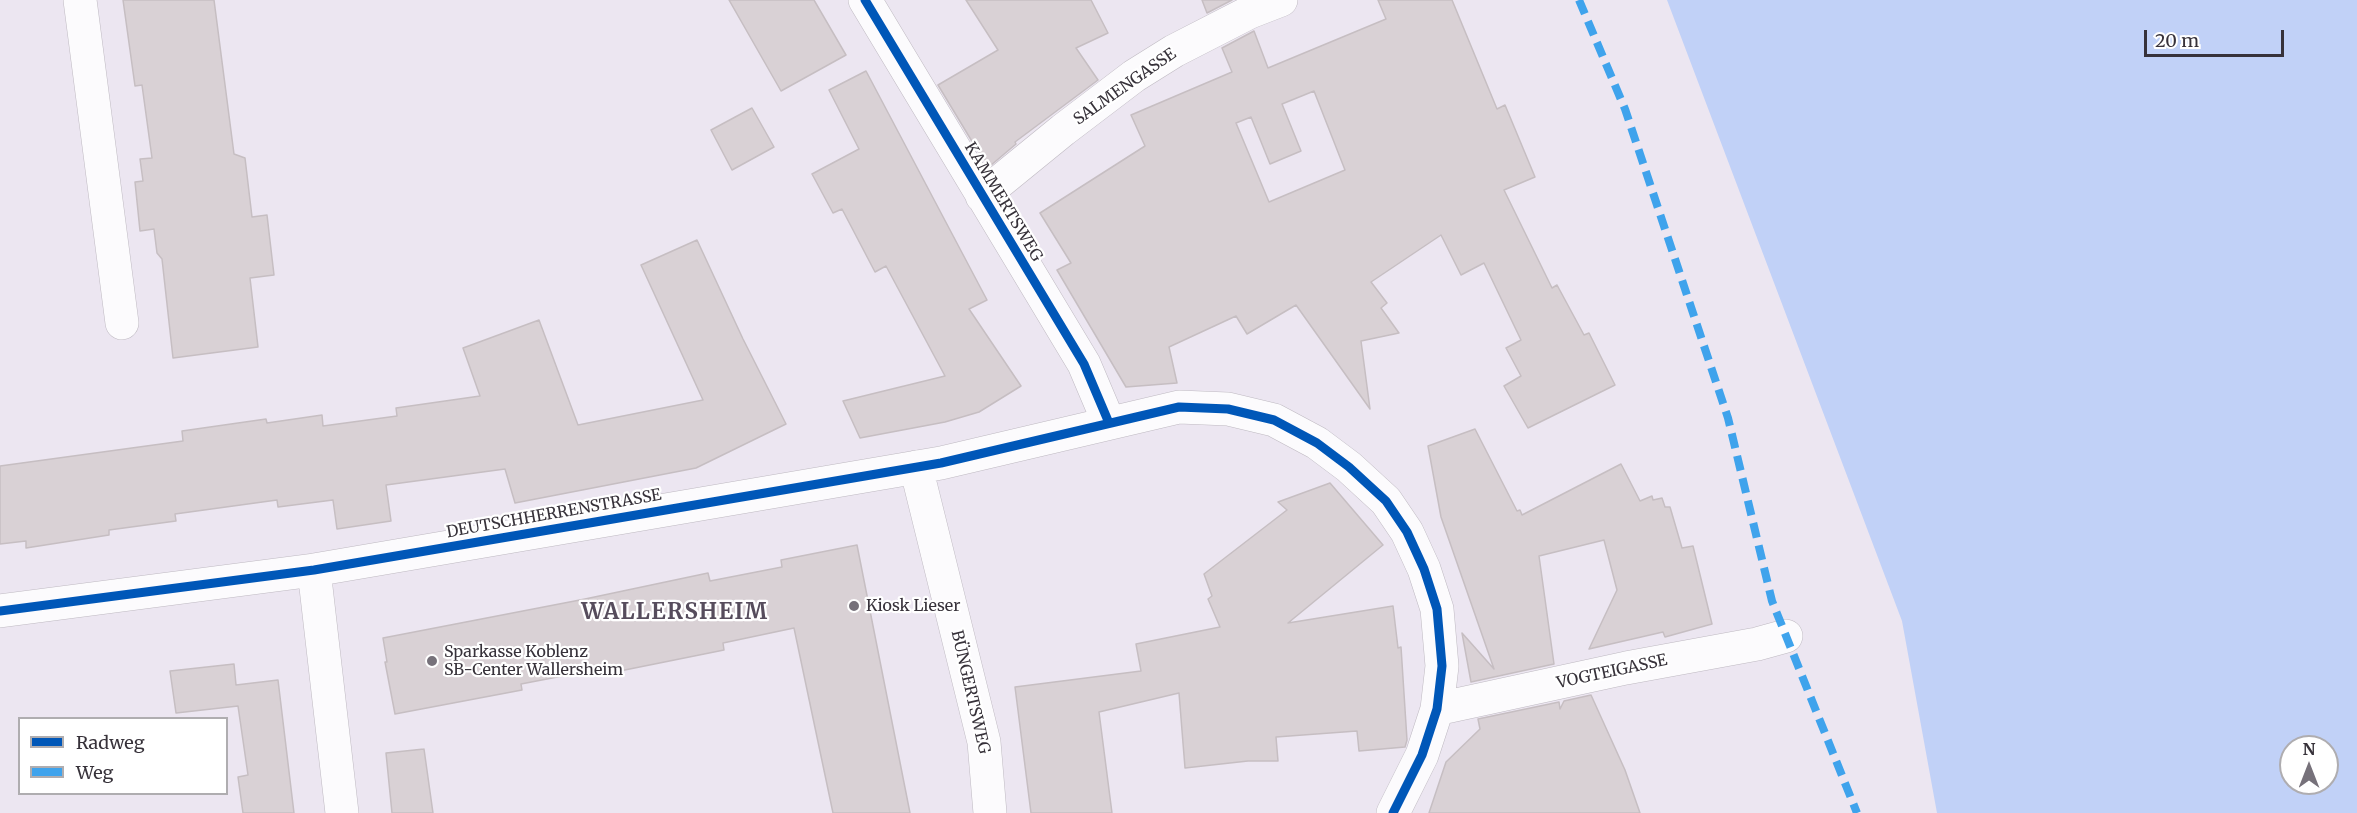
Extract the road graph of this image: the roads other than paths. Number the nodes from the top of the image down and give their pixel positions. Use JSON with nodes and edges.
{"nodes":[{"id":1,"x":80,"y":0,"type":"edge"},
{"id":2,"x":865,"y":0,"type":"edge"},
{"id":3,"x":1281,"y":0,"type":"edge"},
{"id":4,"x":982,"y":196,"type":"junction"},
{"id":5,"x":122,"y":323,"type":"dead end"},
{"id":6,"x":1109,"y":423,"type":"junction"},
{"id":7,"x":916,"y":467,"type":"junction"},
{"id":8,"x":314,"y":570,"type":"junction"},
{"id":9,"x":0,"y":610,"type":"edge"},
{"id":10,"x":1786,"y":636,"type":"dead end"},
{"id":11,"x":1437,"y":709,"type":"junction"},
{"id":12,"x":342,"y":813,"type":"edge"},
{"id":13,"x":990,"y":813,"type":"edge"},
{"id":14,"x":1393,"y":813,"type":"edge"}],
"edges":[{"from":1,"to":5,"type":"street"},
{"from":2,"to":4,"type":"street","name":"KAMMERTSWEG"},
{"from":3,"to":4,"type":"street","name":"SALMENGASSE"},
{"from":4,"to":6,"type":"street","name":"KAMMERTSWEG"},
{"from":6,"to":7,"type":"street","name":"DEUTSCHHERRENSTRASSE"},
{"from":6,"to":11,"type":"street","name":"DEUTSCHHERRENSTRASSE"},
{"from":7,"to":8,"type":"street","name":"DEUTSCHHERRENSTRASSE"},
{"from":7,"to":13,"type":"street","name":"BÜNGERTSWEG"},
{"from":8,"to":9,"type":"street","name":"DEUTSCHHERRENSTRASSE"},
{"from":8,"to":12,"type":"street"},
{"from":10,"to":11,"type":"street","name":"VOGTEIGASSE"},
{"from":11,"to":14,"type":"street","name":"DEUTSCHHERRENSTRASSE"}]}
